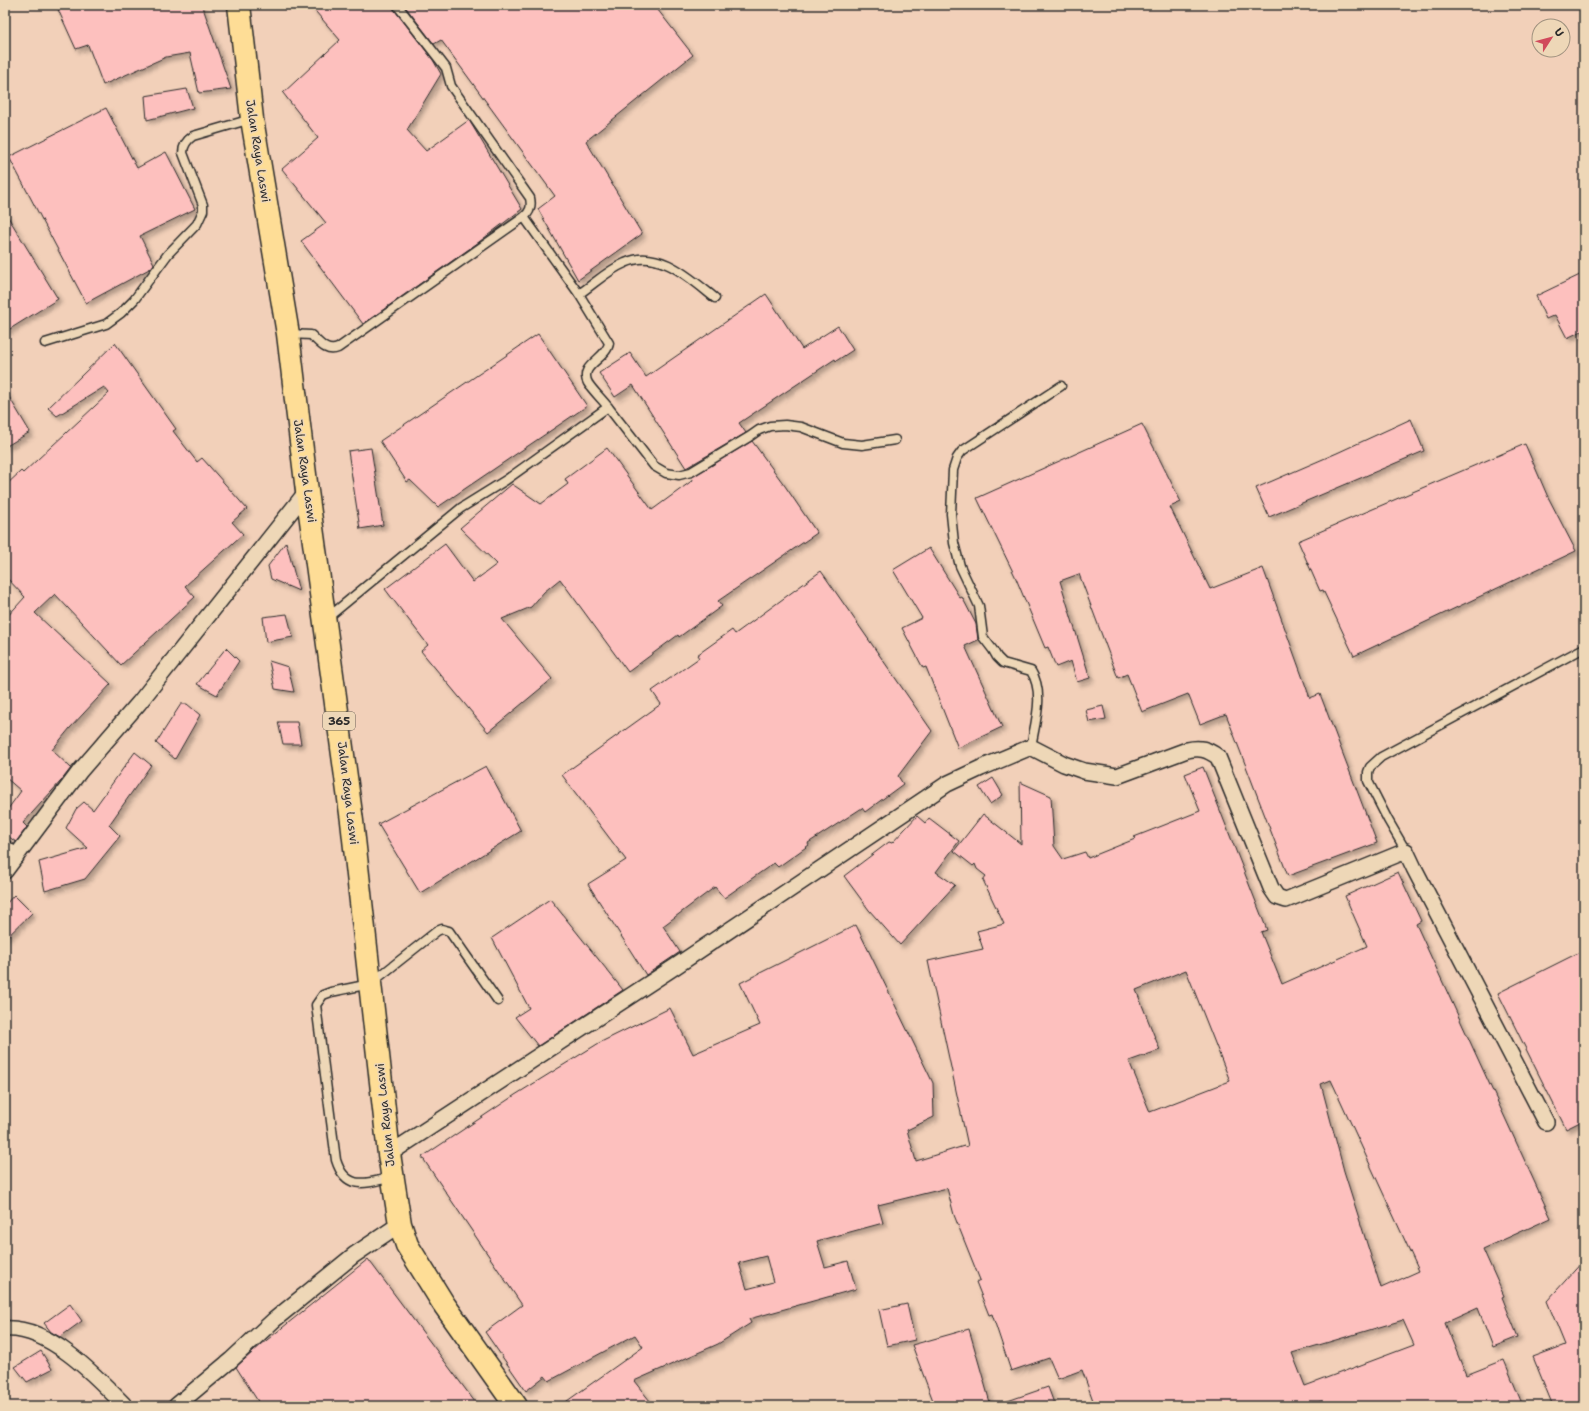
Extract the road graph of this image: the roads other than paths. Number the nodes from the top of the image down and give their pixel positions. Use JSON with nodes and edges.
{"nodes":[{"id":1,"x":239,"y":5,"type":"edge"},
{"id":2,"x":397,"y":5,"type":"edge"},
{"id":3,"x":252,"y":119,"type":"junction"},
{"id":4,"x":524,"y":217,"type":"junction"},
{"id":5,"x":579,"y":294,"type":"junction"},
{"id":6,"x":715,"y":298,"type":"dead end"},
{"id":7,"x":288,"y":334,"type":"junction"},
{"id":8,"x":45,"y":344,"type":"dead end"},
{"id":9,"x":1061,"y":386,"type":"dead end"},
{"id":10,"x":608,"y":407,"type":"junction"},
{"id":11,"x":895,"y":440,"type":"dead end"},
{"id":12,"x":307,"y":491,"type":"junction"},
{"id":13,"x":326,"y":620,"type":"junction"},
{"id":14,"x":1584,"y":648,"type":"edge"},
{"id":15,"x":1031,"y":747,"type":"junction"},
{"id":16,"x":1406,"y":851,"type":"junction"},
{"id":17,"x":11,"y":852,"type":"edge"},
{"id":18,"x":5,"y":871,"type":"edge"},
{"id":19,"x":370,"y":984,"type":"junction"},
{"id":20,"x":498,"y":1000,"type":"dead end"},
{"id":21,"x":1546,"y":1122,"type":"dead end"},
{"id":22,"x":389,"y":1154,"type":"junction"},
{"id":23,"x":392,"y":1177,"type":"junction"},
{"id":24,"x":400,"y":1224,"type":"junction"},
{"id":25,"x":5,"y":1329,"type":"edge"},
{"id":26,"x":125,"y":1406,"type":"edge"},
{"id":27,"x":176,"y":1406,"type":"edge"},
{"id":28,"x":516,"y":1406,"type":"edge"}],
"edges":[{"from":1,"to":3,"type":"main road","name":"Jalan Raya Laswi","number":"365"},
{"from":2,"to":4,"type":"lane"},
{"from":3,"to":7,"type":"main road","name":"Jalan Raya Laswi","number":"365"},
{"from":3,"to":8,"type":"lane"},
{"from":4,"to":5,"type":"lane"},
{"from":4,"to":7,"type":"lane"},
{"from":5,"to":6,"type":"lane"},
{"from":5,"to":10,"type":"lane"},
{"from":7,"to":12,"type":"main road","name":"Jalan Raya Laswi","number":"365"},
{"from":9,"to":15,"type":"lane"},
{"from":10,"to":11,"type":"lane"},
{"from":10,"to":13,"type":"lane"},
{"from":12,"to":13,"type":"main road","name":"Jalan Raya Laswi","number":"365"},
{"from":12,"to":17,"type":"street"},
{"from":13,"to":19,"type":"main road","name":"Jalan Raya Laswi","number":"365"},
{"from":14,"to":16,"type":"lane"},
{"from":15,"to":16,"type":"street"},
{"from":15,"to":22,"type":"street"},
{"from":16,"to":21,"type":"street"},
{"from":17,"to":18,"type":"street"},
{"from":19,"to":20,"type":"lane"},
{"from":19,"to":22,"type":"main road","name":"Jalan Raya Laswi","number":"365"},
{"from":19,"to":23,"type":"lane"},
{"from":22,"to":23,"type":"main road","name":"Jalan Raya Laswi","number":"365"},
{"from":23,"to":24,"type":"main road","name":"Jalan Raya Laswi","number":"365"},
{"from":24,"to":27,"type":"street"},
{"from":24,"to":28,"type":"main road","name":"Jalan Raya Laswi","number":"365"},
{"from":25,"to":26,"type":"street"}]}
